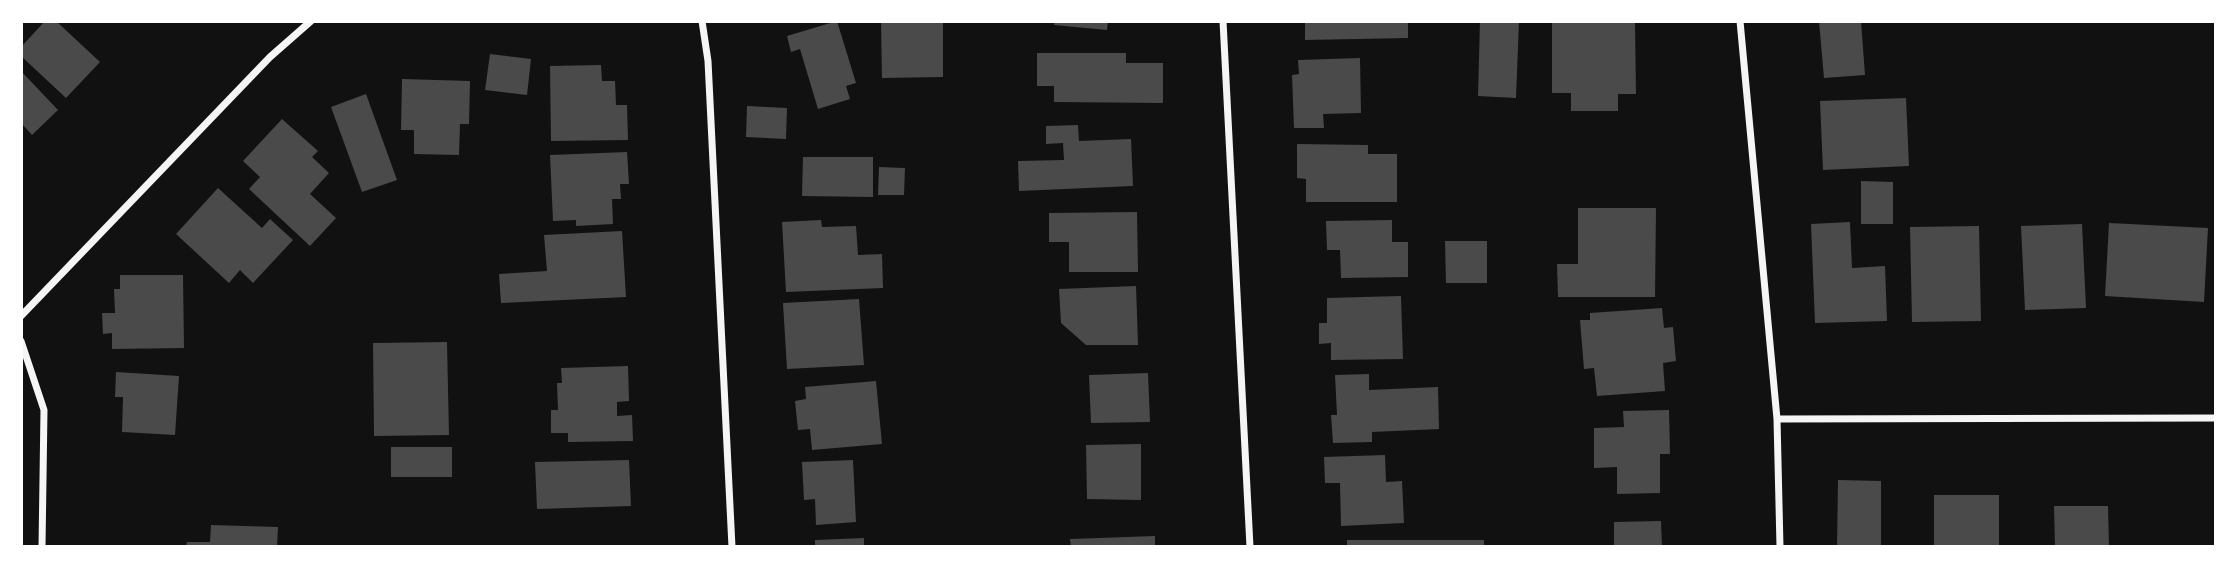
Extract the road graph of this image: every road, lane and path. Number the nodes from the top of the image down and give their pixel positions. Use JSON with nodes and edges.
{"nodes":[{"id":1,"x":311,"y":21,"type":"edge"},
{"id":2,"x":702,"y":21,"type":"edge"},
{"id":3,"x":1223,"y":21,"type":"edge"},
{"id":4,"x":1740,"y":21,"type":"edge"},
{"id":5,"x":21,"y":316,"type":"edge"},
{"id":6,"x":21,"y":341,"type":"edge"},
{"id":7,"x":2216,"y":418,"type":"edge"},
{"id":8,"x":1777,"y":419,"type":"junction"},
{"id":9,"x":42,"y":547,"type":"edge"},
{"id":10,"x":732,"y":547,"type":"edge"},
{"id":11,"x":1250,"y":547,"type":"edge"},
{"id":12,"x":1780,"y":547,"type":"edge"}],
"edges":[{"from":1,"to":5,"type":"street"},
{"from":2,"to":10,"type":"street"},
{"from":3,"to":11,"type":"street"},
{"from":4,"to":8,"type":"street"},
{"from":6,"to":9,"type":"street"},
{"from":7,"to":8,"type":"street"},
{"from":8,"to":12,"type":"street"}]}
